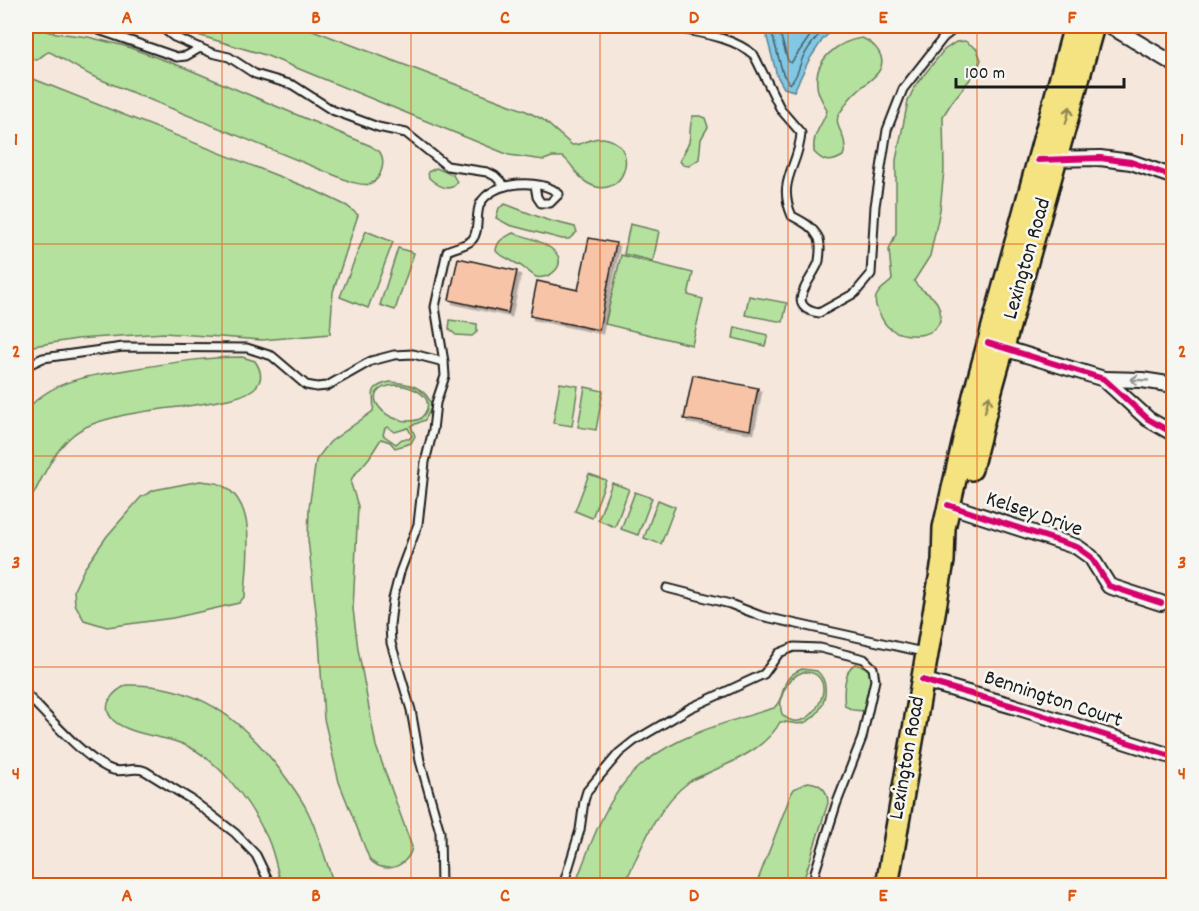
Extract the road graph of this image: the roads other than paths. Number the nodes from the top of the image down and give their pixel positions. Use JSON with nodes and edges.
{"nodes":[{"id":1,"x":87,"y":26,"type":"edge"},
{"id":2,"x":160,"y":26,"type":"edge"},
{"id":3,"x":666,"y":26,"type":"edge"},
{"id":4,"x":958,"y":26,"type":"edge"},
{"id":5,"x":1075,"y":26,"type":"edge"},
{"id":6,"x":1093,"y":26,"type":"edge"},
{"id":7,"x":1110,"y":26,"type":"edge"},
{"id":8,"x":200,"y":48,"type":"junction"},
{"id":9,"x":1173,"y":64,"type":"edge"},
{"id":10,"x":1047,"y":159,"type":"junction"},
{"id":11,"x":1173,"y":177,"type":"edge"},
{"id":12,"x":535,"y":185,"type":"dead end"},
{"id":13,"x":505,"y":186,"type":"junction"},
{"id":14,"x":995,"y":346,"type":"junction"},
{"id":15,"x":444,"y":362,"type":"junction"},
{"id":16,"x":26,"y":366,"type":"edge"},
{"id":17,"x":1104,"y":379,"type":"junction"},
{"id":18,"x":1173,"y":385,"type":"edge"},
{"id":19,"x":1173,"y":434,"type":"edge"},
{"id":20,"x":955,"y":507,"type":"junction"},
{"id":21,"x":667,"y":588,"type":"dead end"},
{"id":22,"x":1161,"y":603,"type":"dead end"},
{"id":23,"x":927,"y":653,"type":"junction"},
{"id":24,"x":922,"y":680,"type":"junction"},
{"id":25,"x":26,"y":694,"type":"edge"},
{"id":26,"x":1173,"y":757,"type":"edge"},
{"id":27,"x":271,"y":885,"type":"edge"},
{"id":28,"x":441,"y":885,"type":"edge"},
{"id":29,"x":563,"y":885,"type":"edge"},
{"id":30,"x":814,"y":885,"type":"edge"},
{"id":31,"x":887,"y":885,"type":"edge"}],
"edges":[{"from":1,"to":8,"type":"lane"},
{"from":2,"to":8,"type":"lane"},
{"from":3,"to":4,"type":"lane"},
{"from":5,"to":10,"type":"main road","name":"Lexington Road"},
{"from":10,"to":6,"type":"main road","name":"Lexington Road","one_way":true},
{"from":7,"to":9,"type":"street"},
{"from":8,"to":13,"type":"lane"},
{"from":10,"to":11,"type":"street"},
{"from":10,"to":14,"type":"main road","name":"Lexington Road"},
{"from":12,"to":13,"type":"lane"},
{"from":13,"to":15,"type":"lane"},
{"from":14,"to":17,"type":"street"},
{"from":14,"to":20,"type":"main road","name":"Lexington Road"},
{"from":15,"to":16,"type":"lane"},
{"from":15,"to":28,"type":"lane"},
{"from":18,"to":17,"type":"street","one_way":true},
{"from":17,"to":19,"type":"street"},
{"from":20,"to":22,"type":"street","name":"Kelsey Drive"},
{"from":20,"to":23,"type":"main road","name":"Lexington Road"},
{"from":21,"to":23,"type":"lane"},
{"from":23,"to":24,"type":"main road","name":"Lexington Road"},
{"from":24,"to":26,"type":"street","name":"Bennington Court"},
{"from":24,"to":31,"type":"main road","name":"Lexington Road"},
{"from":25,"to":27,"type":"lane"},
{"from":29,"to":30,"type":"lane"}]}
